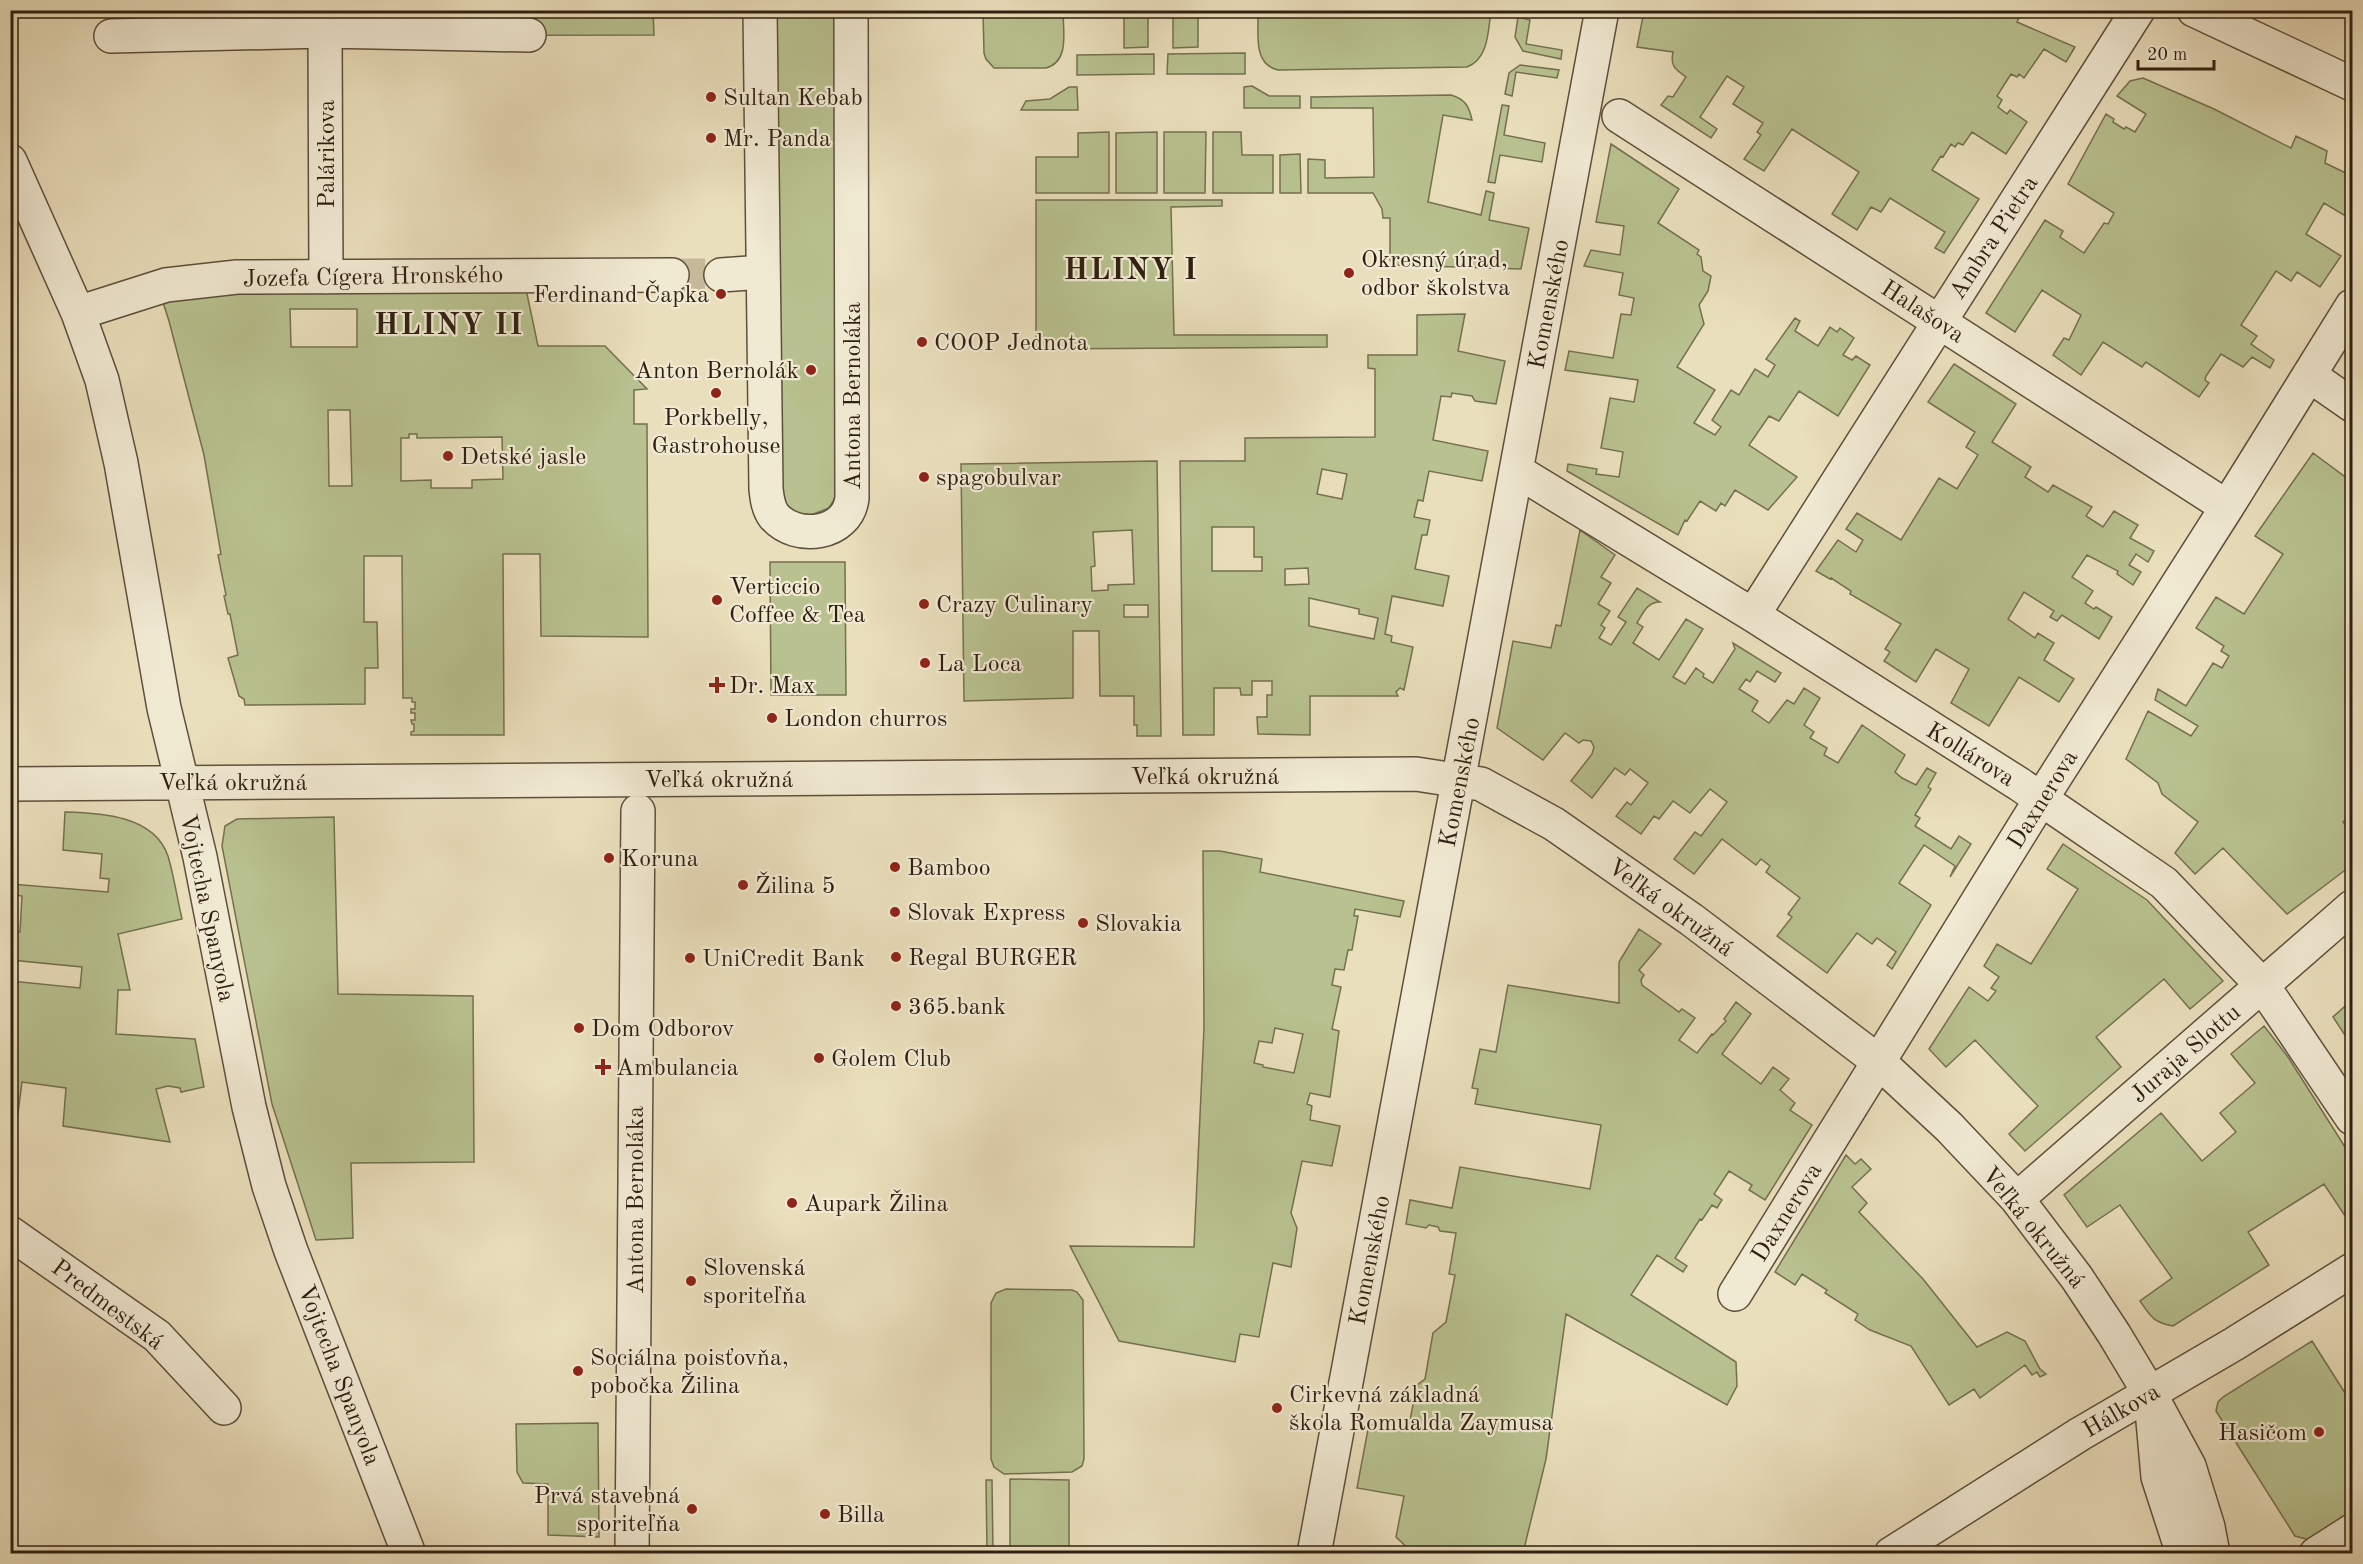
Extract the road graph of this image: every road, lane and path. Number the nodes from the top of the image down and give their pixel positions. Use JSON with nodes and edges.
{"nodes":[{"id":1,"x":760,"y":10,"type":"edge"},
{"id":2,"x":851,"y":10,"type":"edge"},
{"id":3,"x":1602,"y":10,"type":"edge"},
{"id":4,"x":2138,"y":10,"type":"edge"},
{"id":5,"x":2194,"y":10,"type":"edge"},
{"id":6,"x":326,"y":31,"type":"junction"},
{"id":7,"x":529,"y":35,"type":"dead end"},
{"id":8,"x":111,"y":36,"type":"dead end"},
{"id":9,"x":2352,"y":84,"type":"edge"},
{"id":10,"x":1618,"y":116,"type":"dead end"},
{"id":11,"x":10,"y":161,"type":"edge"},
{"id":12,"x":763,"y":272,"type":"junction"},
{"id":13,"x":672,"y":275,"type":"tunnel mouth"},
{"id":14,"x":721,"y":275,"type":"tunnel mouth"},
{"id":15,"x":326,"y":277,"type":"junction"},
{"id":16,"x":2352,"y":306,"type":"edge"},
{"id":17,"x":78,"y":314,"type":"junction"},
{"id":18,"x":1940,"y":321,"type":"junction"},
{"id":19,"x":2309,"y":375,"type":"junction"},
{"id":20,"x":2352,"y":405,"type":"edge"},
{"id":21,"x":1517,"y":471,"type":"junction"},
{"id":22,"x":2228,"y":507,"type":"junction"},
{"id":23,"x":1752,"y":615,"type":"junction"},
{"id":24,"x":1460,"y":780,"type":"junction"},
{"id":25,"x":181,"y":782,"type":"junction"},
{"id":26,"x":10,"y":784,"type":"edge"},
{"id":27,"x":2041,"y":799,"type":"junction"},
{"id":28,"x":2352,"y":908,"type":"edge"},
{"id":29,"x":2263,"y":986,"type":"junction"},
{"id":30,"x":1878,"y":1061,"type":"junction"},
{"id":31,"x":2352,"y":1118,"type":"edge"},
{"id":32,"x":2017,"y":1199,"type":"junction"},
{"id":33,"x":10,"y":1233,"type":"edge"},
{"id":34,"x":2352,"y":1270,"type":"edge"},
{"id":35,"x":1735,"y":1294,"type":"dead end"},
{"id":36,"x":2150,"y":1394,"type":"junction"},
{"id":37,"x":224,"y":1408,"type":"dead end"},
{"id":38,"x":2352,"y":1531,"type":"edge"},
{"id":39,"x":408,"y":1549,"type":"edge"},
{"id":40,"x":632,"y":1554,"type":"edge"},
{"id":41,"x":646,"y":1554,"type":"edge"},
{"id":42,"x":1314,"y":1554,"type":"edge"},
{"id":43,"x":1891,"y":1554,"type":"edge"},
{"id":44,"x":2183,"y":1554,"type":"edge"},
{"id":45,"x":2213,"y":1554,"type":"edge"},
{"id":46,"x":2316,"y":1554,"type":"edge"}],
"edges":[{"from":1,"to":12,"type":"street","name":"Antona Bernoláka"},
{"from":2,"to":12,"type":"street","name":"Antona Bernoláka"},
{"from":3,"to":21,"type":"street","name":"Komenského"},
{"from":4,"to":18,"type":"street","name":"Ambra Pietra"},
{"from":5,"to":9,"type":"street"},
{"from":6,"to":7,"type":"street"},
{"from":6,"to":8,"type":"street"},
{"from":6,"to":15,"type":"street","name":"Palárikova"},
{"from":10,"to":18,"type":"street","name":"Halašova"},
{"from":11,"to":17,"type":"street","name":"Vojtecha Spanyola"},
{"from":12,"to":14,"type":"street"},
{"from":13,"to":15,"type":"street","name":"Jozefa Cígera Hronského"},
{"from":15,"to":17,"type":"street","name":"Jozefa Cígera Hronského"},
{"from":16,"to":19,"type":"street","name":"Daxnerova"},
{"from":17,"to":25,"type":"street","name":"Vojtecha Spanyola"},
{"from":18,"to":22,"type":"street","name":"Halašova"},
{"from":18,"to":23,"type":"street","name":"Ambra Pietra"},
{"from":19,"to":20,"type":"street"},
{"from":19,"to":22,"type":"street","name":"Daxnerova"},
{"from":21,"to":23,"type":"street","name":"Kollárova"},
{"from":21,"to":24,"type":"street","name":"Komenského"},
{"from":22,"to":27,"type":"street","name":"Daxnerova"},
{"from":23,"to":27,"type":"street","name":"Kollárova"},
{"from":24,"to":25,"type":"street","name":"Veľká okružná"},
{"from":24,"to":30,"type":"street","name":"Veľká okružná"},
{"from":24,"to":42,"type":"street","name":"Komenského"},
{"from":25,"to":26,"type":"street","name":"Veľká okružná"},
{"from":25,"to":39,"type":"street","name":"Vojtecha Spanyola"},
{"from":27,"to":29,"type":"street","name":"Kollárova"},
{"from":27,"to":30,"type":"street","name":"Daxnerova"},
{"from":28,"to":29,"type":"street","name":"Juraja Slottu"},
{"from":29,"to":31,"type":"street","name":"Kollárova"},
{"from":29,"to":32,"type":"street","name":"Juraja Slottu"},
{"from":30,"to":32,"type":"street","name":"Veľká okružná"},
{"from":30,"to":35,"type":"street","name":"Daxnerova"},
{"from":32,"to":36,"type":"street","name":"Veľká okružná"},
{"from":33,"to":37,"type":"street","name":"Predmestská"},
{"from":34,"to":36,"type":"street","name":"Hálkova"},
{"from":36,"to":43,"type":"street","name":"Hálkova"},
{"from":36,"to":44,"type":"street","name":"Veľká okružná"},
{"from":36,"to":45,"type":"street","name":"Veľká okružná"},
{"from":38,"to":46,"type":"street"},
{"from":40,"to":41,"type":"street","name":"Antona Bernoláka"}]}
